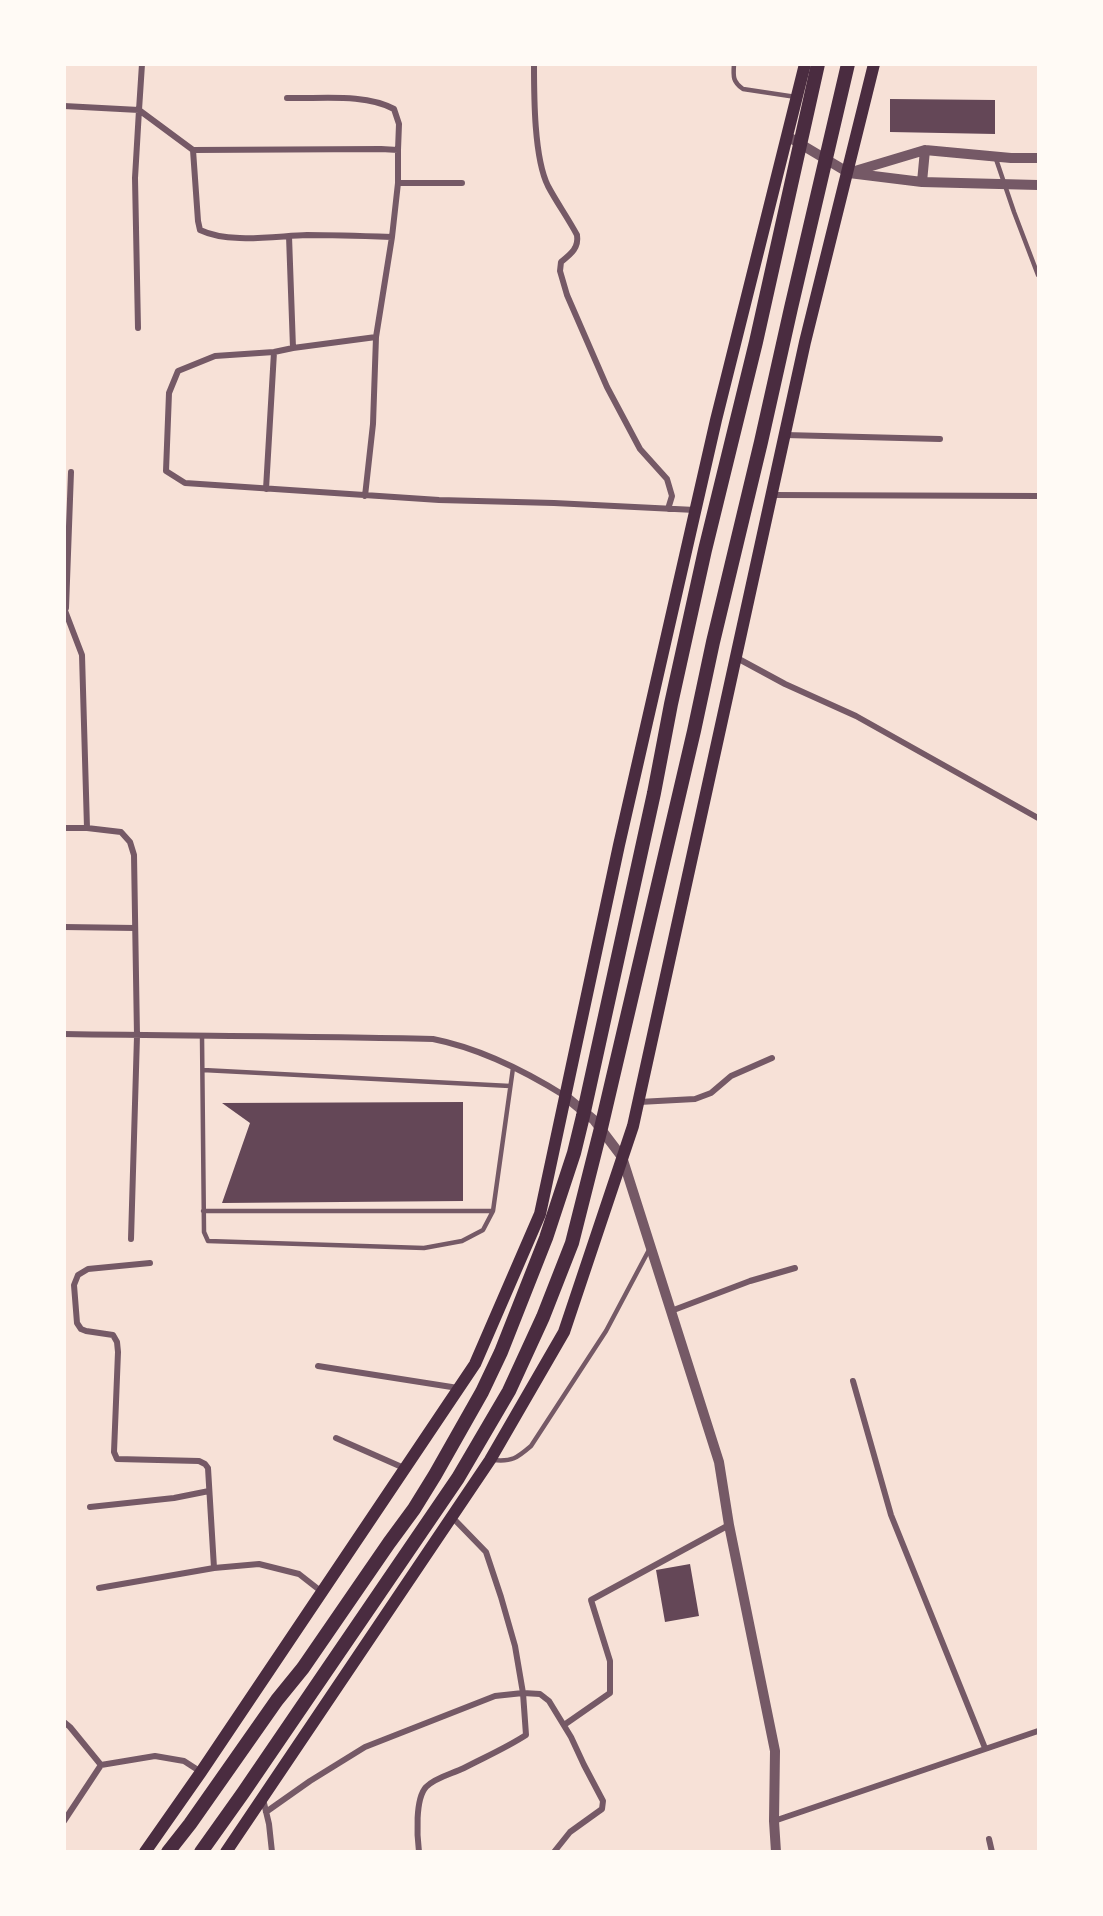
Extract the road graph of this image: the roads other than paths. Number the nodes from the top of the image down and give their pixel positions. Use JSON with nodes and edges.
{"nodes":[{"id":1,"x":142,"y":64,"type":"edge"},
{"id":2,"x":534,"y":64,"type":"edge"},
{"id":3,"x":734,"y":64,"type":"edge"},
{"id":4,"x":805,"y":64,"type":"edge"},
{"id":5,"x":818,"y":64,"type":"edge"},
{"id":6,"x":848,"y":64,"type":"edge"},
{"id":7,"x":874,"y":64,"type":"edge"},
{"id":8,"x":796,"y":97,"type":"junction"},
{"id":9,"x":287,"y":98,"type":"dead end"},
{"id":10,"x":64,"y":106,"type":"edge"},
{"id":11,"x":138,"y":110,"type":"junction"},
{"id":12,"x":787,"y":136,"type":"junction"},
{"id":13,"x":193,"y":150,"type":"junction"},
{"id":14,"x":398,"y":150,"type":"junction"},
{"id":15,"x":925,"y":150,"type":"junction"},
{"id":16,"x":996,"y":157,"type":"junction"},
{"id":17,"x":1038,"y":158,"type":"edge"},
{"id":18,"x":849,"y":173,"type":"junction"},
{"id":19,"x":922,"y":182,"type":"junction"},
{"id":20,"x":398,"y":183,"type":"junction"},
{"id":21,"x":462,"y":183,"type":"dead end"},
{"id":22,"x":1006,"y":184,"type":"junction"},
{"id":23,"x":1038,"y":185,"type":"edge"},
{"id":24,"x":289,"y":236,"type":"junction"},
{"id":25,"x":392,"y":237,"type":"junction"},
{"id":26,"x":1038,"y":274,"type":"edge"},
{"id":27,"x":138,"y":328,"type":"dead end"},
{"id":28,"x":376,"y":337,"type":"junction"},
{"id":29,"x":292,"y":348,"type":"junction"},
{"id":30,"x":274,"y":352,"type":"junction"},
{"id":31,"x":785,"y":435,"type":"junction"},
{"id":32,"x":940,"y":440,"type":"dead end"},
{"id":33,"x":71,"y":472,"type":"dead end"},
{"id":34,"x":266,"y":489,"type":"junction"},
{"id":35,"x":772,"y":495,"type":"junction"},
{"id":36,"x":365,"y":496,"type":"junction"},
{"id":37,"x":1038,"y":496,"type":"edge"},
{"id":38,"x":668,"y":509,"type":"junction"},
{"id":39,"x":695,"y":510,"type":"junction"},
{"id":40,"x":65,"y":608,"type":"edge"},
{"id":41,"x":737,"y":658,"type":"junction"},
{"id":42,"x":1038,"y":818,"type":"edge"},
{"id":43,"x":64,"y":828,"type":"edge"},
{"id":44,"x":87,"y":828,"type":"junction"},
{"id":45,"x":64,"y":927,"type":"edge"},
{"id":46,"x":135,"y":928,"type":"junction"},
{"id":47,"x":64,"y":1034,"type":"edge"},
{"id":48,"x":137,"y":1036,"type":"junction"},
{"id":49,"x":202,"y":1037,"type":"junction"},
{"id":50,"x":772,"y":1058,"type":"dead end"},
{"id":51,"x":513,"y":1068,"type":"junction"},
{"id":52,"x":203,"y":1070,"type":"junction"},
{"id":53,"x":510,"y":1086,"type":"junction"},
{"id":54,"x":565,"y":1096,"type":"junction"},
{"id":55,"x":639,"y":1102,"type":"junction"},
{"id":56,"x":622,"y":1157,"type":"junction"},
{"id":57,"x":203,"y":1211,"type":"junction"},
{"id":58,"x":493,"y":1212,"type":"junction"},
{"id":59,"x":131,"y":1239,"type":"dead end"},
{"id":60,"x":651,"y":1246,"type":"junction"},
{"id":61,"x":150,"y":1263,"type":"dead end"},
{"id":62,"x":795,"y":1268,"type":"dead end"},
{"id":63,"x":671,"y":1311,"type":"junction"},
{"id":64,"x":318,"y":1366,"type":"dead end"},
{"id":65,"x":853,"y":1381,"type":"dead end"},
{"id":66,"x":459,"y":1388,"type":"junction"},
{"id":67,"x":336,"y":1438,"type":"dead end"},
{"id":68,"x":490,"y":1460,"type":"junction"},
{"id":69,"x":405,"y":1468,"type":"junction"},
{"id":70,"x":209,"y":1491,"type":"junction"},
{"id":71,"x":90,"y":1507,"type":"dead end"},
{"id":72,"x":452,"y":1516,"type":"junction"},
{"id":73,"x":729,"y":1525,"type":"junction"},
{"id":74,"x":214,"y":1568,"type":"junction"},
{"id":75,"x":99,"y":1588,"type":"dead end"},
{"id":76,"x":322,"y":1592,"type":"junction"},
{"id":77,"x":523,"y":1693,"type":"junction"},
{"id":78,"x":64,"y":1722,"type":"edge"},
{"id":79,"x":564,"y":1725,"type":"junction"},
{"id":80,"x":1038,"y":1731,"type":"edge"},
{"id":81,"x":985,"y":1748,"type":"junction"},
{"id":82,"x":101,"y":1764,"type":"junction"},
{"id":83,"x":201,"y":1772,"type":"junction"},
{"id":84,"x":262,"y":1798,"type":"junction"},
{"id":85,"x":266,"y":1812,"type":"junction"},
{"id":86,"x":64,"y":1821,"type":"edge"},
{"id":87,"x":774,"y":1821,"type":"junction"},
{"id":88,"x":989,"y":1839,"type":"dead end"},
{"id":89,"x":145,"y":1851,"type":"edge"},
{"id":90,"x":168,"y":1851,"type":"edge"},
{"id":91,"x":201,"y":1851,"type":"edge"},
{"id":92,"x":226,"y":1851,"type":"edge"},
{"id":93,"x":272,"y":1851,"type":"edge"},
{"id":94,"x":419,"y":1851,"type":"edge"},
{"id":95,"x":554,"y":1851,"type":"edge"},
{"id":96,"x":772,"y":1851,"type":"edge"},
{"id":97,"x":992,"y":1851,"type":"edge"}],
"edges":[{"from":1,"to":11,"type":"street"},
{"from":2,"to":38,"type":"street"},
{"from":3,"to":8,"type":"lane"},
{"from":4,"to":8,"type":"main road"},
{"from":5,"to":90,"type":"highway"},
{"from":6,"to":91,"type":"highway"},
{"from":7,"to":18,"type":"main road"},
{"from":8,"to":12,"type":"main road"},
{"from":9,"to":14,"type":"street"},
{"from":10,"to":11,"type":"street"},
{"from":11,"to":13,"type":"street"},
{"from":11,"to":27,"type":"street"},
{"from":12,"to":18,"type":"street"},
{"from":12,"to":39,"type":"main road"},
{"from":13,"to":14,"type":"street"},
{"from":13,"to":24,"type":"street"},
{"from":14,"to":20,"type":"street"},
{"from":15,"to":16,"type":"street"},
{"from":15,"to":18,"type":"street"},
{"from":15,"to":19,"type":"street"},
{"from":16,"to":17,"type":"street"},
{"from":16,"to":22,"type":"lane"},
{"from":18,"to":19,"type":"street"},
{"from":18,"to":31,"type":"main road"},
{"from":19,"to":22,"type":"street"},
{"from":20,"to":21,"type":"street"},
{"from":20,"to":25,"type":"street"},
{"from":22,"to":23,"type":"street"},
{"from":22,"to":26,"type":"lane"},
{"from":24,"to":25,"type":"street"},
{"from":24,"to":29,"type":"street"},
{"from":25,"to":28,"type":"street"},
{"from":28,"to":29,"type":"street"},
{"from":28,"to":36,"type":"street"},
{"from":29,"to":30,"type":"street"},
{"from":30,"to":34,"type":"street"},
{"from":30,"to":34,"type":"street"},
{"from":31,"to":32,"type":"street"},
{"from":31,"to":35,"type":"main road"},
{"from":33,"to":40,"type":"street"},
{"from":34,"to":36,"type":"street"},
{"from":35,"to":37,"type":"street"},
{"from":35,"to":41,"type":"main road"},
{"from":36,"to":38,"type":"street"},
{"from":38,"to":39,"type":"street"},
{"from":39,"to":54,"type":"main road"},
{"from":40,"to":44,"type":"street"},
{"from":41,"to":42,"type":"street"},
{"from":41,"to":55,"type":"main road"},
{"from":43,"to":44,"type":"street"},
{"from":44,"to":46,"type":"street"},
{"from":45,"to":46,"type":"street"},
{"from":46,"to":48,"type":"street"},
{"from":47,"to":48,"type":"street"},
{"from":48,"to":49,"type":"street"},
{"from":48,"to":59,"type":"street"},
{"from":49,"to":51,"type":"street"},
{"from":49,"to":52,"type":"lane"},
{"from":50,"to":55,"type":"street"},
{"from":51,"to":53,"type":"lane"},
{"from":51,"to":54,"type":"street"},
{"from":52,"to":53,"type":"lane"},
{"from":52,"to":57,"type":"lane"},
{"from":53,"to":58,"type":"lane"},
{"from":54,"to":56,"type":"street"},
{"from":54,"to":66,"type":"main road"},
{"from":55,"to":56,"type":"main road"},
{"from":56,"to":60,"type":"street"},
{"from":56,"to":68,"type":"main road"},
{"from":57,"to":58,"type":"lane"},
{"from":57,"to":58,"type":"lane"},
{"from":60,"to":63,"type":"street"},
{"from":60,"to":68,"type":"lane"},
{"from":61,"to":70,"type":"street"},
{"from":62,"to":63,"type":"street"},
{"from":63,"to":73,"type":"street"},
{"from":64,"to":66,"type":"street"},
{"from":65,"to":81,"type":"street"},
{"from":66,"to":69,"type":"main road"},
{"from":67,"to":69,"type":"street"},
{"from":68,"to":72,"type":"main road"},
{"from":69,"to":76,"type":"main road"},
{"from":70,"to":71,"type":"street"},
{"from":70,"to":74,"type":"street"},
{"from":72,"to":77,"type":"street"},
{"from":72,"to":84,"type":"main road"},
{"from":73,"to":79,"type":"street"},
{"from":73,"to":87,"type":"street"},
{"from":74,"to":75,"type":"street"},
{"from":74,"to":76,"type":"street"},
{"from":76,"to":83,"type":"main road"},
{"from":77,"to":79,"type":"street"},
{"from":77,"to":85,"type":"street"},
{"from":77,"to":94,"type":"street"},
{"from":78,"to":82,"type":"street"},
{"from":79,"to":95,"type":"street"},
{"from":80,"to":81,"type":"street"},
{"from":81,"to":87,"type":"street"},
{"from":82,"to":83,"type":"street"},
{"from":82,"to":86,"type":"street"},
{"from":83,"to":89,"type":"main road"},
{"from":84,"to":85,"type":"street"},
{"from":84,"to":92,"type":"main road"},
{"from":85,"to":93,"type":"street"},
{"from":87,"to":96,"type":"street"},
{"from":88,"to":97,"type":"street"}]}
